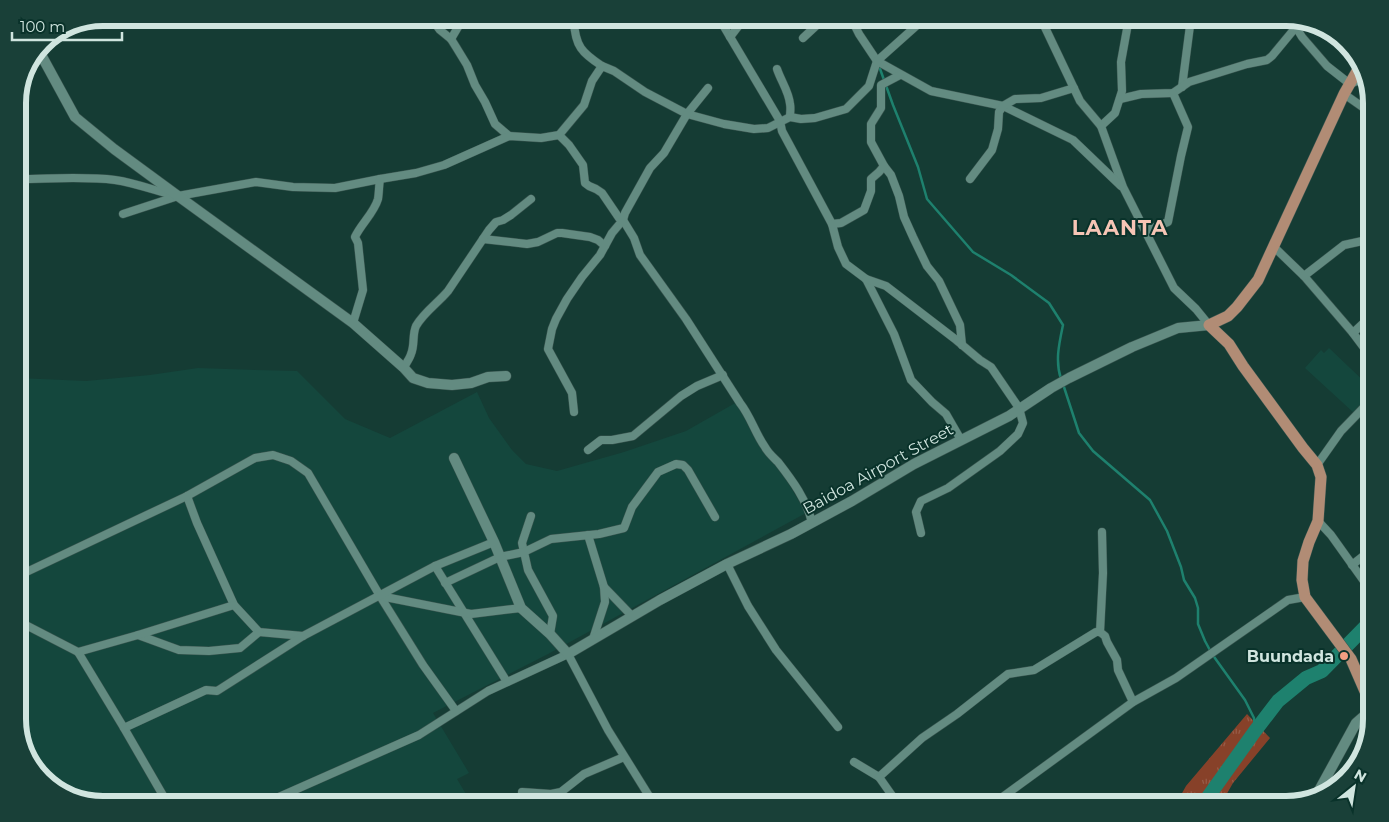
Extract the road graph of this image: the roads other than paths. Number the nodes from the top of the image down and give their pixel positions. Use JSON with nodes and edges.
{"nodes":[{"id":1,"x":437,"y":26,"type":"edge"},
{"id":2,"x":458,"y":26,"type":"edge"},
{"id":3,"x":574,"y":26,"type":"edge"},
{"id":4,"x":724,"y":26,"type":"edge"},
{"id":5,"x":738,"y":26,"type":"edge"},
{"id":6,"x":816,"y":26,"type":"edge"},
{"id":7,"x":855,"y":26,"type":"edge"},
{"id":8,"x":916,"y":26,"type":"edge"},
{"id":9,"x":1044,"y":26,"type":"edge"},
{"id":10,"x":1128,"y":26,"type":"edge"},
{"id":11,"x":1191,"y":26,"type":"edge"},
{"id":12,"x":1291,"y":27,"type":"edge"},
{"id":13,"x":1297,"y":27,"type":"edge"},
{"id":14,"x":730,"y":37,"type":"junction"},
{"id":15,"x":451,"y":38,"type":"junction"},
{"id":16,"x":803,"y":38,"type":"dead end"},
{"id":17,"x":42,"y":56,"type":"edge"},
{"id":18,"x":877,"y":61,"type":"junction"},
{"id":19,"x":602,"y":66,"type":"junction"},
{"id":20,"x":777,"y":69,"type":"dead end"},
{"id":21,"x":1356,"y":73,"type":"edge"},
{"id":22,"x":900,"y":75,"type":"junction"},
{"id":23,"x":1360,"y":82,"type":"edge"},
{"id":24,"x":881,"y":85,"type":"junction"},
{"id":25,"x":868,"y":86,"type":"junction"},
{"id":26,"x":1182,"y":87,"type":"junction"},
{"id":27,"x":708,"y":88,"type":"dead end"},
{"id":28,"x":1074,"y":88,"type":"junction"},
{"id":29,"x":1347,"y":89,"type":"junction"},
{"id":30,"x":1173,"y":93,"type":"junction"},
{"id":31,"x":1120,"y":98,"type":"junction"},
{"id":32,"x":1003,"y":106,"type":"junction"},
{"id":33,"x":1363,"y":107,"type":"edge"},
{"id":34,"x":687,"y":114,"type":"junction"},
{"id":35,"x":790,"y":117,"type":"junction"},
{"id":36,"x":780,"y":121,"type":"junction"},
{"id":37,"x":1101,"y":126,"type":"junction"},
{"id":38,"x":559,"y":135,"type":"junction"},
{"id":39,"x":509,"y":136,"type":"junction"},
{"id":40,"x":884,"y":166,"type":"junction"},
{"id":41,"x":26,"y":179,"type":"edge"},
{"id":42,"x":380,"y":179,"type":"junction"},
{"id":43,"x":970,"y":179,"type":"dead end"},
{"id":44,"x":1123,"y":187,"type":"junction"},
{"id":45,"x":178,"y":196,"type":"junction"},
{"id":46,"x":531,"y":199,"type":"dead end"},
{"id":47,"x":123,"y":214,"type":"dead end"},
{"id":48,"x":623,"y":220,"type":"junction"},
{"id":49,"x":832,"y":224,"type":"junction"},
{"id":50,"x":1145,"y":231,"type":"junction"},
{"id":51,"x":483,"y":239,"type":"junction"},
{"id":52,"x":1363,"y":241,"type":"edge"},
{"id":53,"x":605,"y":246,"type":"junction"},
{"id":54,"x":1274,"y":247,"type":"junction"},
{"id":55,"x":1304,"y":276,"type":"junction"},
{"id":56,"x":866,"y":279,"type":"junction"},
{"id":57,"x":353,"y":323,"type":"junction"},
{"id":58,"x":1363,"y":323,"type":"edge"},
{"id":59,"x":1209,"y":325,"type":"junction"},
{"id":60,"x":1353,"y":332,"type":"junction"},
{"id":61,"x":962,"y":345,"type":"junction"},
{"id":62,"x":1363,"y":346,"type":"edge"},
{"id":63,"x":404,"y":368,"type":"junction"},
{"id":64,"x":723,"y":375,"type":"junction"},
{"id":65,"x":506,"y":376,"type":"dead end"},
{"id":66,"x":1019,"y":408,"type":"junction"},
{"id":67,"x":1363,"y":408,"type":"edge"},
{"id":68,"x":574,"y":412,"type":"dead end"},
{"id":69,"x":961,"y":440,"type":"junction"},
{"id":70,"x":588,"y":450,"type":"dead end"},
{"id":71,"x":454,"y":458,"type":"dead end"},
{"id":72,"x":1317,"y":465,"type":"junction"},
{"id":73,"x":187,"y":496,"type":"junction"},
{"id":74,"x":808,"y":508,"type":"junction"},
{"id":75,"x":837,"y":510,"type":"junction"},
{"id":76,"x":531,"y":516,"type":"dead end"},
{"id":77,"x":715,"y":517,"type":"dead end"},
{"id":78,"x":1318,"y":521,"type":"junction"},
{"id":79,"x":812,"y":523,"type":"junction"},
{"id":80,"x":1102,"y":532,"type":"dead end"},
{"id":81,"x":921,"y":533,"type":"dead end"},
{"id":82,"x":588,"y":536,"type":"junction"},
{"id":83,"x":494,"y":542,"type":"junction"},
{"id":84,"x":524,"y":552,"type":"junction"},
{"id":85,"x":1363,"y":557,"type":"edge"},
{"id":86,"x":500,"y":558,"type":"junction"},
{"id":87,"x":727,"y":564,"type":"junction"},
{"id":88,"x":1352,"y":565,"type":"junction"},
{"id":89,"x":435,"y":566,"type":"junction"},
{"id":90,"x":26,"y":572,"type":"edge"},
{"id":91,"x":1363,"y":579,"type":"edge"},
{"id":92,"x":445,"y":583,"type":"junction"},
{"id":93,"x":604,"y":587,"type":"junction"},
{"id":94,"x":380,"y":596,"type":"junction"},
{"id":95,"x":1305,"y":597,"type":"junction"},
{"id":96,"x":234,"y":605,"type":"junction"},
{"id":97,"x":521,"y":608,"type":"junction"},
{"id":98,"x":464,"y":612,"type":"junction"},
{"id":99,"x":632,"y":616,"type":"junction"},
{"id":100,"x":26,"y":625,"type":"edge"},
{"id":101,"x":259,"y":632,"type":"junction"},
{"id":102,"x":1100,"y":632,"type":"junction"},
{"id":103,"x":550,"y":634,"type":"junction"},
{"id":104,"x":138,"y":635,"type":"junction"},
{"id":105,"x":303,"y":636,"type":"junction"},
{"id":106,"x":593,"y":639,"type":"junction"},
{"id":107,"x":78,"y":652,"type":"junction"},
{"id":108,"x":568,"y":654,"type":"junction"},
{"id":109,"x":507,"y":682,"type":"junction"},
{"id":110,"x":1363,"y":686,"type":"edge"},
{"id":111,"x":1133,"y":702,"type":"junction"},
{"id":112,"x":456,"y":711,"type":"junction"},
{"id":113,"x":1363,"y":717,"type":"edge"},
{"id":114,"x":838,"y":727,"type":"dead end"},
{"id":115,"x":124,"y":728,"type":"junction"},
{"id":116,"x":624,"y":757,"type":"junction"},
{"id":117,"x":854,"y":762,"type":"dead end"},
{"id":118,"x":879,"y":776,"type":"junction"},
{"id":119,"x":1321,"y":787,"type":"edge"},
{"id":120,"x":522,"y":792,"type":"dead end"},
{"id":121,"x":163,"y":796,"type":"edge"},
{"id":122,"x":281,"y":796,"type":"edge"},
{"id":123,"x":649,"y":796,"type":"edge"},
{"id":124,"x":893,"y":796,"type":"edge"},
{"id":125,"x":1004,"y":796,"type":"edge"}],
"edges":[{"from":1,"to":15,"type":"street"},
{"from":2,"to":15,"type":"street"},
{"from":3,"to":19,"type":"street"},
{"from":4,"to":14,"type":"street"},
{"from":5,"to":14,"type":"street"},
{"from":6,"to":16,"type":"street"},
{"from":7,"to":18,"type":"street"},
{"from":8,"to":18,"type":"street"},
{"from":9,"to":28,"type":"street"},
{"from":10,"to":31,"type":"street"},
{"from":11,"to":26,"type":"street"},
{"from":12,"to":26,"type":"street"},
{"from":13,"to":29,"type":"street"},
{"from":14,"to":36,"type":"street"},
{"from":15,"to":39,"type":"street"},
{"from":17,"to":45,"type":"street"},
{"from":18,"to":22,"type":"street"},
{"from":18,"to":25,"type":"street"},
{"from":19,"to":34,"type":"street"},
{"from":19,"to":38,"type":"street"},
{"from":20,"to":35,"type":"street"},
{"from":21,"to":29,"type":"main road"},
{"from":22,"to":24,"type":"street"},
{"from":22,"to":32,"type":"street"},
{"from":23,"to":29,"type":"street"},
{"from":24,"to":25,"type":"street"},
{"from":24,"to":40,"type":"street"},
{"from":25,"to":35,"type":"street"},
{"from":26,"to":30,"type":"street"},
{"from":27,"to":34,"type":"street"},
{"from":28,"to":32,"type":"street"},
{"from":28,"to":37,"type":"street"},
{"from":29,"to":33,"type":"street"},
{"from":29,"to":54,"type":"main road"},
{"from":30,"to":31,"type":"street"},
{"from":30,"to":50,"type":"street"},
{"from":31,"to":37,"type":"street"},
{"from":32,"to":43,"type":"street"},
{"from":32,"to":44,"type":"street"},
{"from":34,"to":36,"type":"street"},
{"from":34,"to":48,"type":"street"},
{"from":35,"to":36,"type":"street"},
{"from":36,"to":49,"type":"street"},
{"from":37,"to":44,"type":"street"},
{"from":38,"to":39,"type":"street"},
{"from":38,"to":48,"type":"street"},
{"from":39,"to":42,"type":"street"},
{"from":40,"to":49,"type":"street"},
{"from":40,"to":61,"type":"street"},
{"from":41,"to":45,"type":"street"},
{"from":42,"to":45,"type":"street"},
{"from":42,"to":57,"type":"street"},
{"from":44,"to":50,"type":"street"},
{"from":45,"to":47,"type":"street"},
{"from":45,"to":57,"type":"street"},
{"from":46,"to":51,"type":"street"},
{"from":48,"to":53,"type":"street"},
{"from":48,"to":64,"type":"street"},
{"from":49,"to":56,"type":"street"},
{"from":50,"to":59,"type":"street"},
{"from":51,"to":53,"type":"street"},
{"from":51,"to":63,"type":"street"},
{"from":52,"to":55,"type":"street"},
{"from":53,"to":68,"type":"street"},
{"from":54,"to":55,"type":"street"},
{"from":54,"to":59,"type":"main road"},
{"from":55,"to":60,"type":"street"},
{"from":56,"to":61,"type":"street"},
{"from":56,"to":69,"type":"street"},
{"from":57,"to":63,"type":"street"},
{"from":58,"to":60,"type":"street"},
{"from":59,"to":66,"type":"street","name":"Baidoa Airport Street"},
{"from":59,"to":72,"type":"main road"},
{"from":60,"to":62,"type":"street"},
{"from":61,"to":66,"type":"street"},
{"from":63,"to":65,"type":"street"},
{"from":64,"to":70,"type":"street"},
{"from":64,"to":74,"type":"street"},
{"from":66,"to":69,"type":"street","name":"Baidoa Airport Street"},
{"from":66,"to":81,"type":"street"},
{"from":67,"to":72,"type":"street"},
{"from":69,"to":75,"type":"street","name":"Baidoa Airport Street"},
{"from":71,"to":83,"type":"street"},
{"from":72,"to":78,"type":"main road"},
{"from":73,"to":90,"type":"street"},
{"from":73,"to":94,"type":"street"},
{"from":73,"to":96,"type":"street"},
{"from":74,"to":75,"type":"street"},
{"from":74,"to":79,"type":"street"},
{"from":75,"to":79,"type":"street","name":"Baidoa Airport Street"},
{"from":76,"to":84,"type":"street"},
{"from":77,"to":82,"type":"street"},
{"from":78,"to":88,"type":"street"},
{"from":78,"to":95,"type":"main road"},
{"from":79,"to":87,"type":"street","name":"Baidoa Airport Street"},
{"from":80,"to":102,"type":"street"},
{"from":82,"to":84,"type":"street"},
{"from":82,"to":93,"type":"street"},
{"from":83,"to":86,"type":"street"},
{"from":83,"to":89,"type":"street"},
{"from":84,"to":86,"type":"street"},
{"from":84,"to":103,"type":"street"},
{"from":85,"to":88,"type":"street"},
{"from":86,"to":92,"type":"street"},
{"from":86,"to":97,"type":"street"},
{"from":87,"to":99,"type":"street","name":"Baidoa Airport Street"},
{"from":87,"to":114,"type":"street"},
{"from":88,"to":91,"type":"street"},
{"from":89,"to":92,"type":"street"},
{"from":89,"to":94,"type":"street"},
{"from":92,"to":98,"type":"street"},
{"from":93,"to":99,"type":"street"},
{"from":93,"to":106,"type":"street"},
{"from":94,"to":98,"type":"street"},
{"from":94,"to":105,"type":"street"},
{"from":94,"to":112,"type":"street"},
{"from":95,"to":110,"type":"main road"},
{"from":95,"to":111,"type":"street"},
{"from":96,"to":101,"type":"street"},
{"from":96,"to":104,"type":"street"},
{"from":97,"to":98,"type":"street"},
{"from":97,"to":103,"type":"street"},
{"from":98,"to":109,"type":"street"},
{"from":99,"to":106,"type":"street","name":"Baidoa Airport Street"},
{"from":100,"to":107,"type":"street"},
{"from":101,"to":104,"type":"street"},
{"from":101,"to":105,"type":"street"},
{"from":102,"to":111,"type":"street"},
{"from":102,"to":118,"type":"street"},
{"from":103,"to":108,"type":"street"},
{"from":104,"to":107,"type":"street"},
{"from":105,"to":115,"type":"street"},
{"from":106,"to":108,"type":"street","name":"Baidoa Airport Street"},
{"from":107,"to":115,"type":"street"},
{"from":108,"to":109,"type":"street"},
{"from":108,"to":116,"type":"street"},
{"from":109,"to":112,"type":"street"},
{"from":111,"to":125,"type":"street"},
{"from":112,"to":122,"type":"street"},
{"from":113,"to":119,"type":"street"},
{"from":115,"to":121,"type":"street"},
{"from":116,"to":120,"type":"street"},
{"from":116,"to":123,"type":"street"},
{"from":117,"to":118,"type":"street"},
{"from":118,"to":124,"type":"street"}]}
